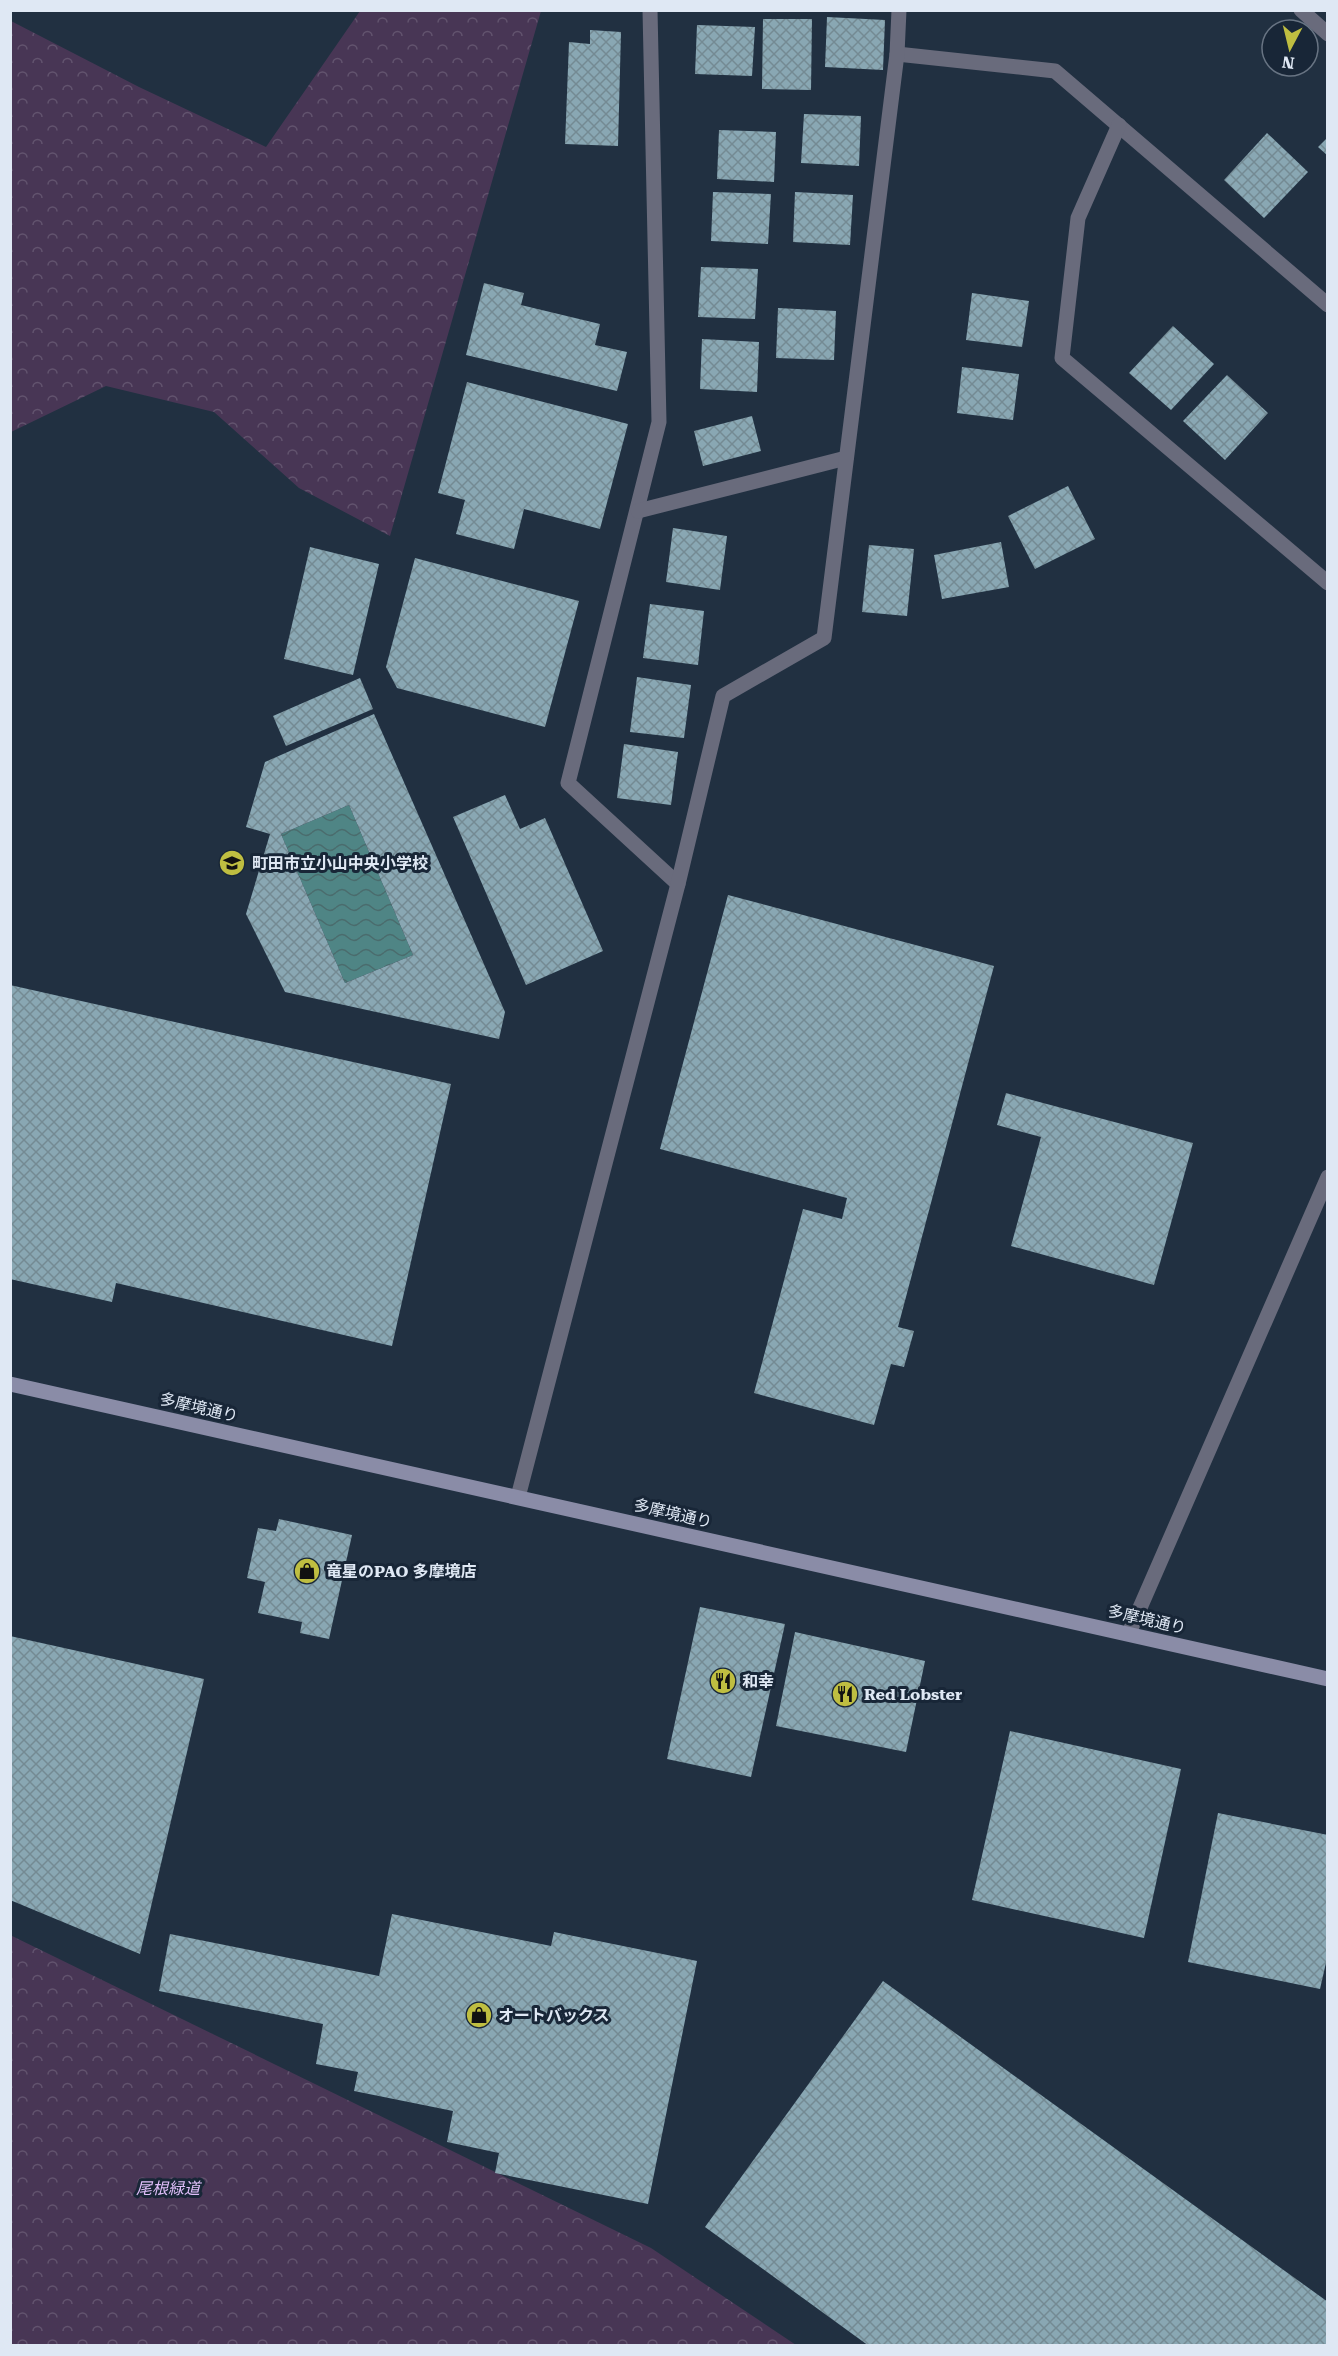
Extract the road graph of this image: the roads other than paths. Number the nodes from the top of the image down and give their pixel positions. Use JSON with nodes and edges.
{"nodes":[{"id":1,"x":650,"y":10,"type":"edge"},
{"id":2,"x":899,"y":10,"type":"edge"},
{"id":3,"x":1300,"y":10,"type":"edge"},
{"id":4,"x":1328,"y":34,"type":"edge"},
{"id":5,"x":897,"y":54,"type":"junction"},
{"id":6,"x":1119,"y":125,"type":"junction"},
{"id":7,"x":1328,"y":305,"type":"edge"},
{"id":8,"x":846,"y":458,"type":"junction"},
{"id":9,"x":638,"y":510,"type":"junction"},
{"id":10,"x":1328,"y":584,"type":"edge"},
{"id":11,"x":678,"y":884,"type":"junction"},
{"id":12,"x":1328,"y":1178,"type":"edge"},
{"id":13,"x":10,"y":1384,"type":"edge"},
{"id":14,"x":518,"y":1497,"type":"junction"},
{"id":15,"x":1129,"y":1633,"type":"junction"},
{"id":16,"x":1328,"y":1679,"type":"edge"}],
"edges":[{"from":1,"to":9,"type":"street"},
{"from":2,"to":5,"type":"street"},
{"from":3,"to":4,"type":"street"},
{"from":5,"to":6,"type":"street"},
{"from":5,"to":8,"type":"street"},
{"from":6,"to":7,"type":"street"},
{"from":6,"to":10,"type":"street"},
{"from":8,"to":9,"type":"street"},
{"from":8,"to":11,"type":"street"},
{"from":9,"to":11,"type":"street"},
{"from":11,"to":14,"type":"street"},
{"from":12,"to":15,"type":"street"},
{"from":13,"to":14,"type":"street","name":"多摩境通り"},
{"from":14,"to":15,"type":"street","name":"多摩境通り"},
{"from":15,"to":16,"type":"street","name":"多摩境通り"}]}
